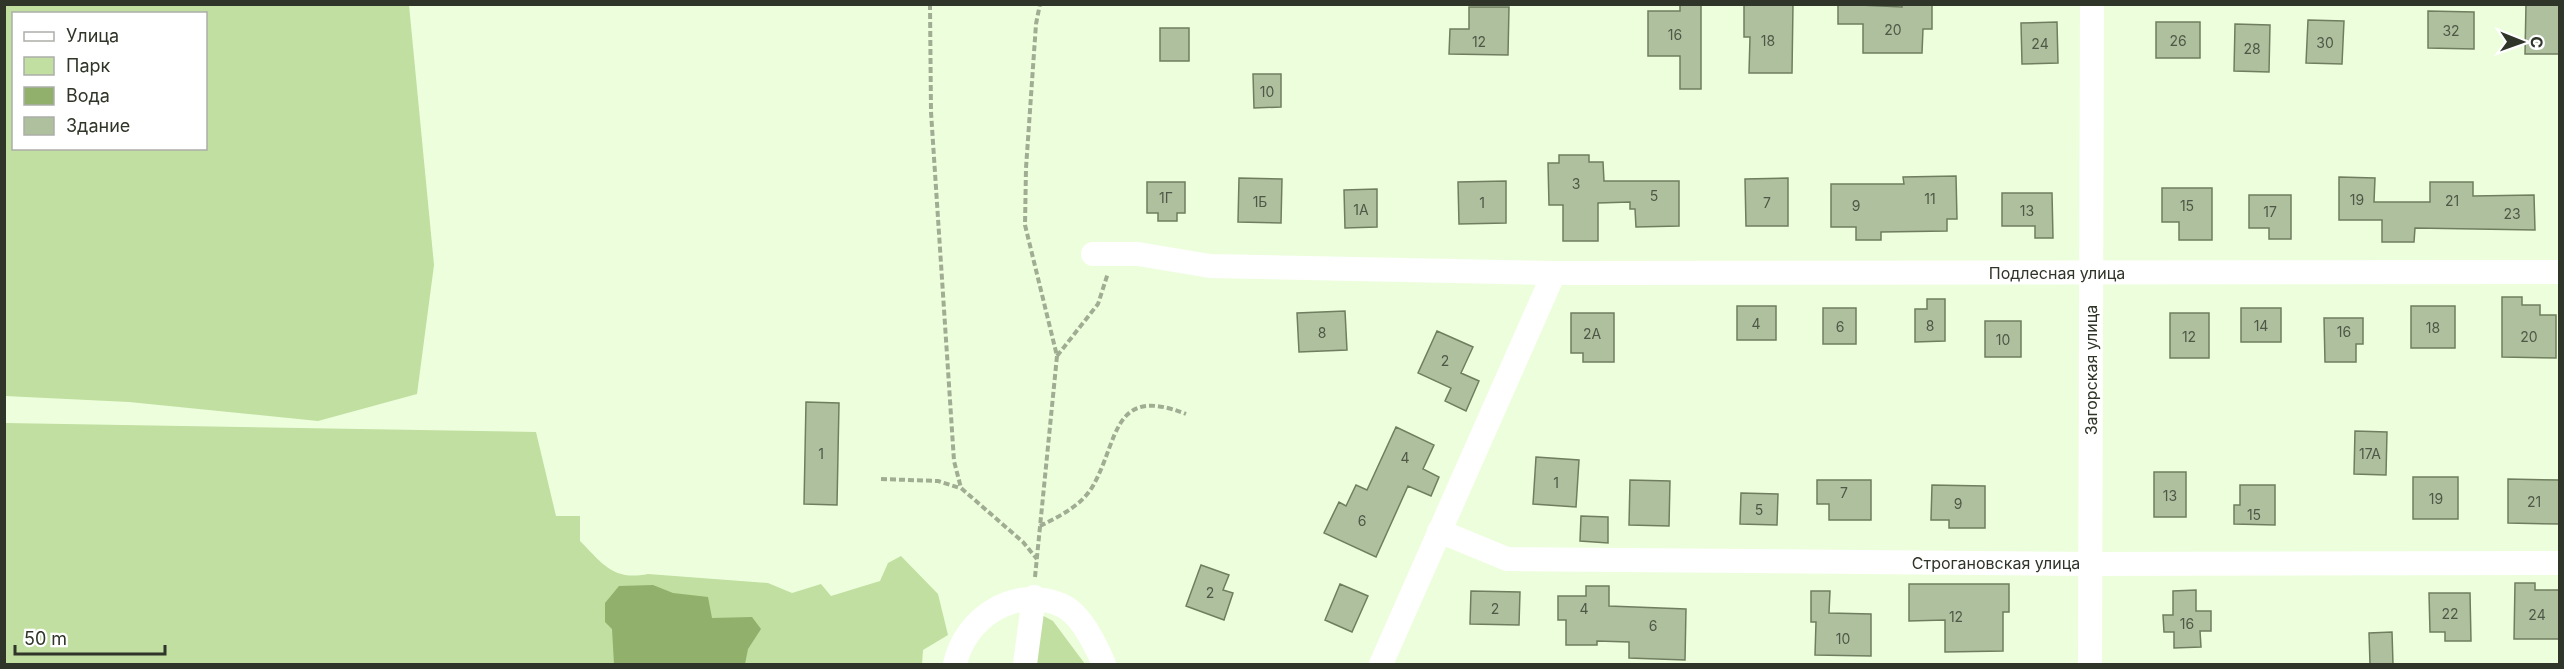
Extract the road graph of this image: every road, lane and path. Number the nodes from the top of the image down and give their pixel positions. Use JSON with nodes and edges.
{"nodes":[{"id":1,"x":930,"y":4,"type":"edge"},
{"id":2,"x":1040,"y":4,"type":"edge"},
{"id":3,"x":2092,"y":4,"type":"edge"},
{"id":4,"x":1101,"y":254,"type":"joint"},
{"id":5,"x":2559,"y":272,"type":"edge"},
{"id":6,"x":1554,"y":273,"type":"junction"},
{"id":7,"x":2091,"y":273,"type":"junction"},
{"id":8,"x":1057,"y":356,"type":"junction"},
{"id":9,"x":1186,"y":414,"type":"dead end"},
{"id":10,"x":881,"y":479,"type":"dead end"},
{"id":11,"x":961,"y":489,"type":"junction"},
{"id":12,"x":1039,"y":526,"type":"junction"},
{"id":13,"x":1438,"y":531,"type":"junction"},
{"id":14,"x":1036,"y":559,"type":"junction"},
{"id":15,"x":2559,"y":563,"type":"edge"},
{"id":16,"x":2090,"y":564,"type":"junction"},
{"id":17,"x":1034,"y":597,"type":"junction"},
{"id":18,"x":955,"y":664,"type":"edge"},
{"id":19,"x":1025,"y":664,"type":"edge"},
{"id":20,"x":1104,"y":664,"type":"edge"},
{"id":21,"x":1381,"y":664,"type":"edge"},
{"id":22,"x":2090,"y":664,"type":"edge"}],
"edges":[{"from":1,"to":11,"type":"path"},
{"from":2,"to":8,"type":"path"},
{"from":3,"to":7,"type":"street","name":"Загорская улица"},
{"from":4,"to":6,"type":"street","name":"Подлесная улица"},
{"from":4,"to":8,"type":"path"},
{"from":5,"to":7,"type":"street","name":"Подлесная улица"},
{"from":6,"to":7,"type":"street","name":"Подлесная улица"},
{"from":6,"to":13,"type":"street"},
{"from":7,"to":16,"type":"street","name":"Загорская улица"},
{"from":8,"to":12,"type":"path"},
{"from":9,"to":12,"type":"path"},
{"from":10,"to":11,"type":"path"},
{"from":11,"to":14,"type":"path"},
{"from":12,"to":14,"type":"path"},
{"from":13,"to":16,"type":"street","name":"Строгановская улица"},
{"from":13,"to":21,"type":"street"},
{"from":14,"to":17,"type":"path"},
{"from":15,"to":16,"type":"street","name":"Строгановская улица"},
{"from":16,"to":22,"type":"street","name":"Загорская улица"},
{"from":17,"to":18,"type":"street"},
{"from":17,"to":19,"type":"street"},
{"from":17,"to":20,"type":"street"}]}
